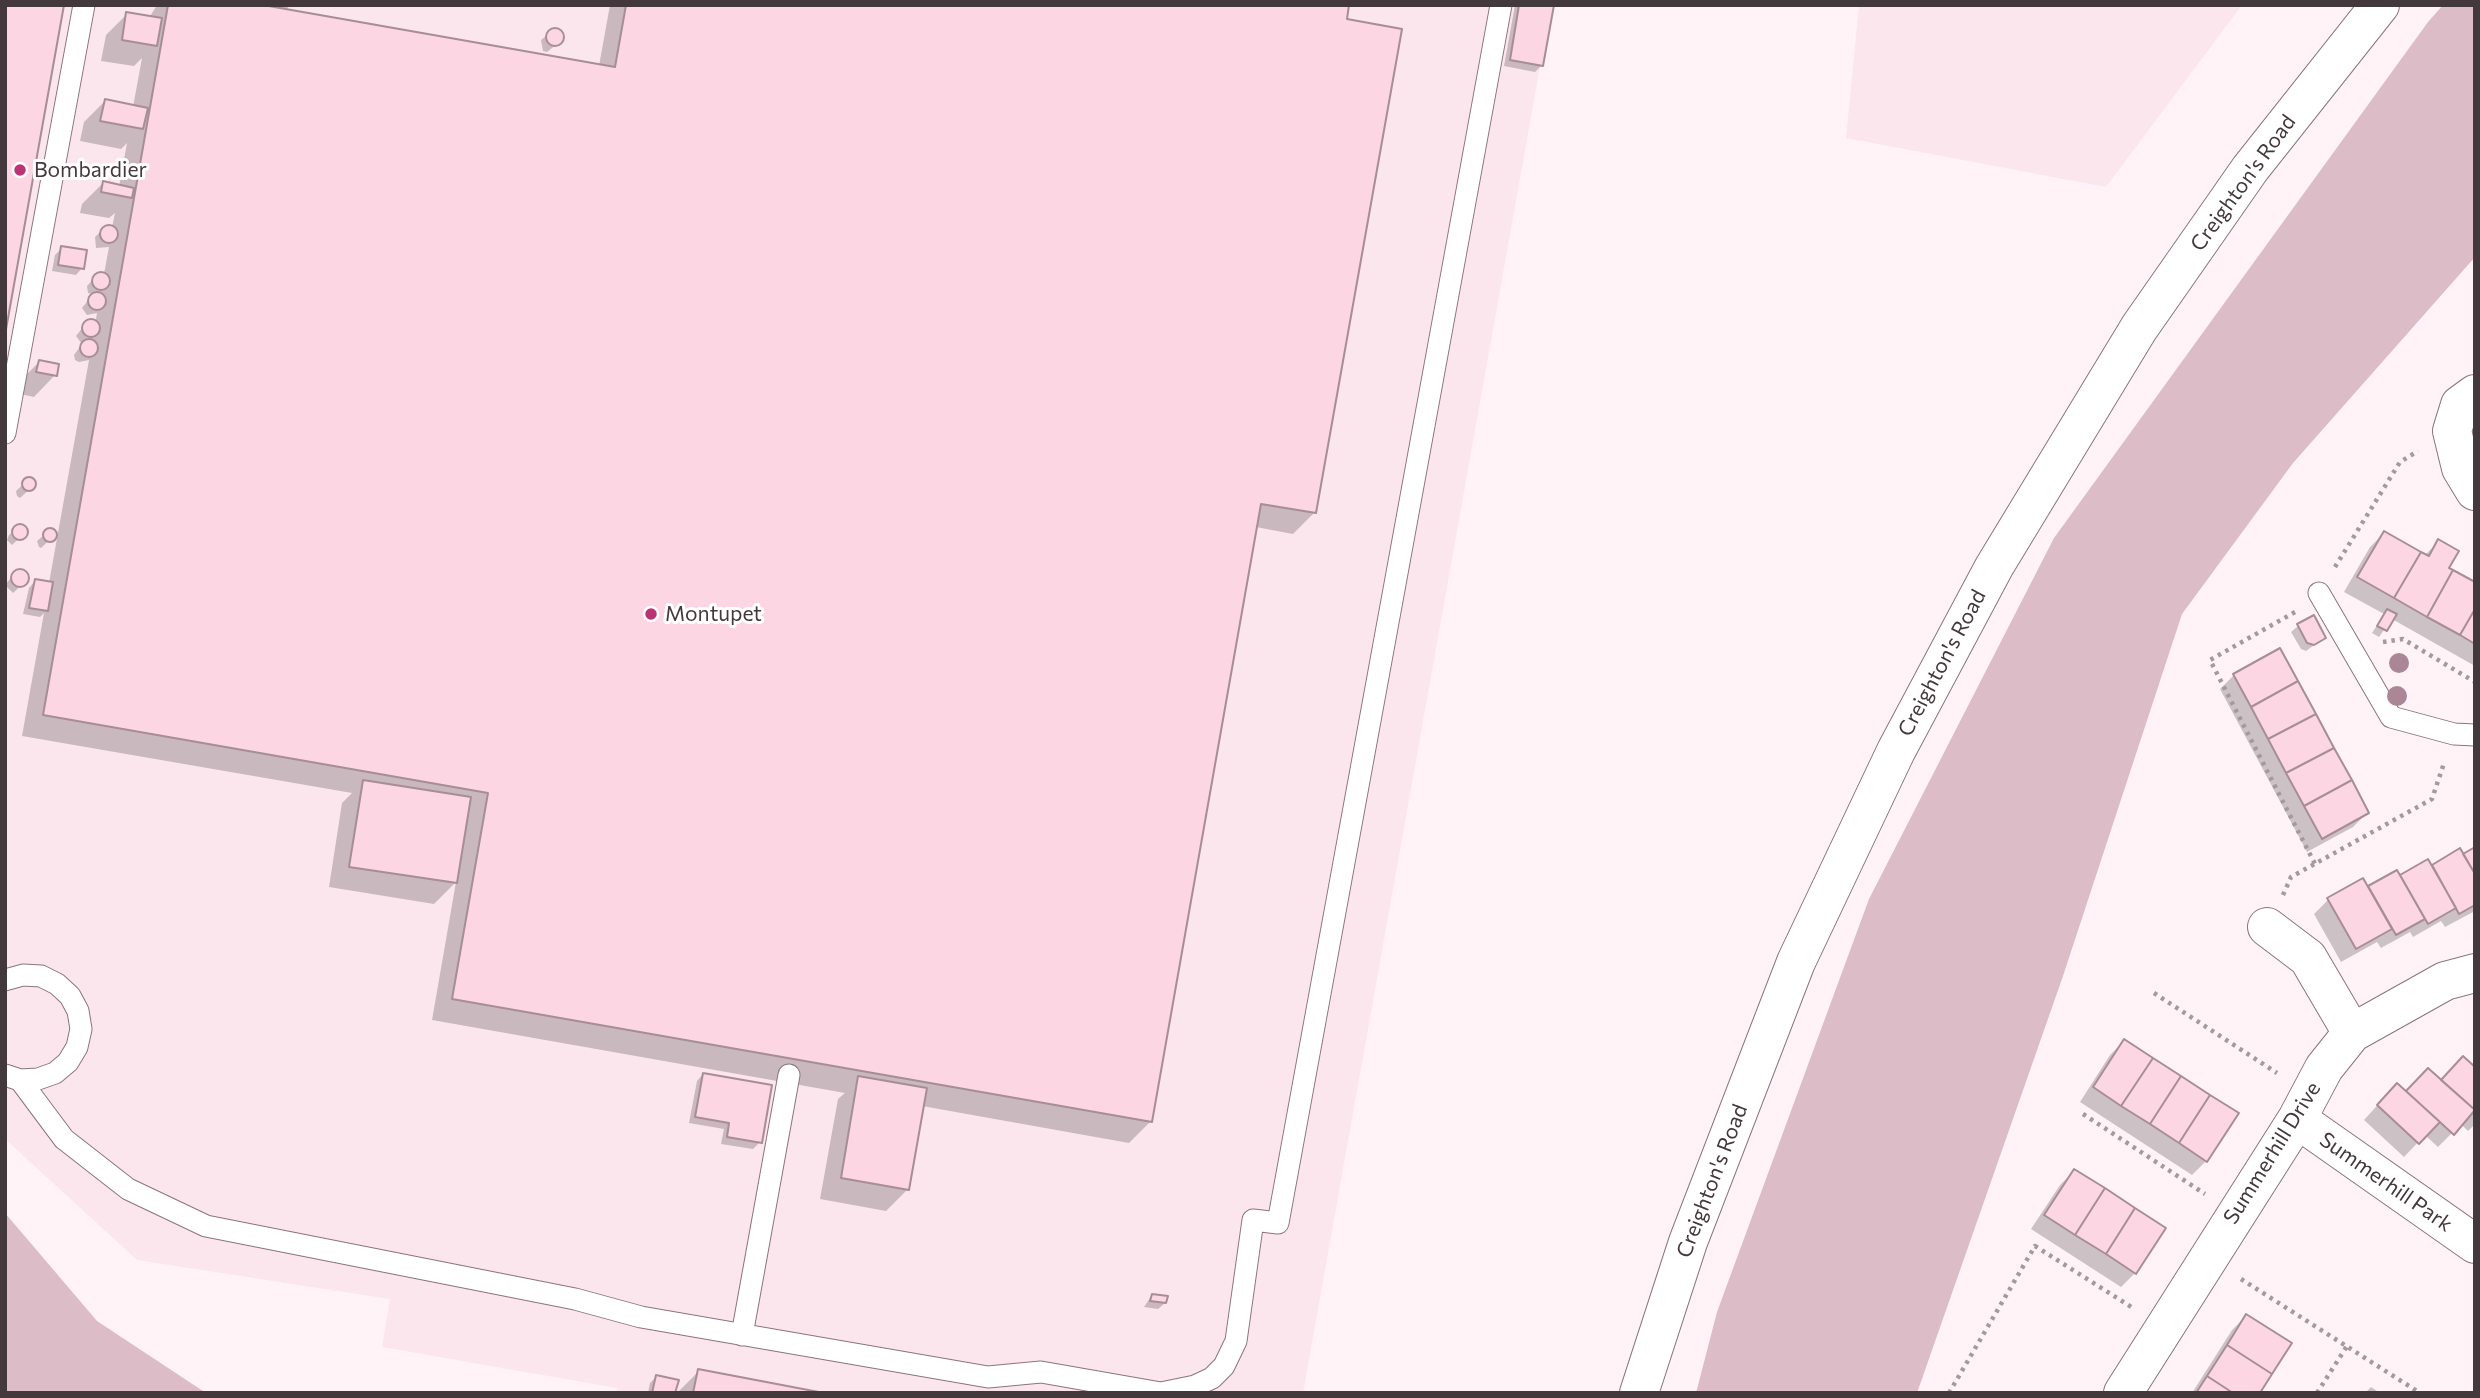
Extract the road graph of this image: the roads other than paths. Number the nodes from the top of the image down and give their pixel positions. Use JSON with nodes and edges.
{"nodes":[{"id":1,"x":84,"y":5,"type":"edge"},
{"id":2,"x":1501,"y":5,"type":"edge"},
{"id":3,"x":2380,"y":5,"type":"edge"},
{"id":4,"x":2475,"y":394,"type":"edge"},
{"id":5,"x":5,"y":433,"type":"edge"},
{"id":6,"x":2475,"y":491,"type":"edge"},
{"id":7,"x":2319,"y":593,"type":"dead end"},
{"id":8,"x":2464,"y":734,"type":"edge"},
{"id":9,"x":2267,"y":927,"type":"road end"},
{"id":10,"x":2475,"y":974,"type":"edge"},
{"id":11,"x":5,"y":980,"type":"edge"},
{"id":12,"x":2352,"y":1033,"type":"junction"},
{"id":13,"x":789,"y":1075,"type":"dead end"},
{"id":14,"x":13,"y":1078,"type":"edge"},
{"id":15,"x":2304,"y":1107,"type":"junction"},
{"id":16,"x":2475,"y":1244,"type":"edge"},
{"id":17,"x":742,"y":1335,"type":"junction"},
{"id":18,"x":1639,"y":1393,"type":"edge"},
{"id":19,"x":2123,"y":1393,"type":"edge"}],
"edges":[{"from":1,"to":5,"type":"lane"},
{"from":2,"to":17,"type":"lane"},
{"from":3,"to":18,"type":"main road","name":"Creighton's Road"},
{"from":4,"to":6,"type":"main road"},
{"from":7,"to":8,"type":"lane"},
{"from":9,"to":12,"type":"main road"},
{"from":10,"to":12,"type":"main road","name":"Summerhill Drive"},
{"from":11,"to":14,"type":"lane"},
{"from":12,"to":15,"type":"main road","name":"Summerhill Drive"},
{"from":13,"to":17,"type":"lane"},
{"from":14,"to":17,"type":"lane"},
{"from":15,"to":16,"type":"main road","name":"Summerhill Park"},
{"from":15,"to":19,"type":"main road","name":"Summerhill Drive"}]}
